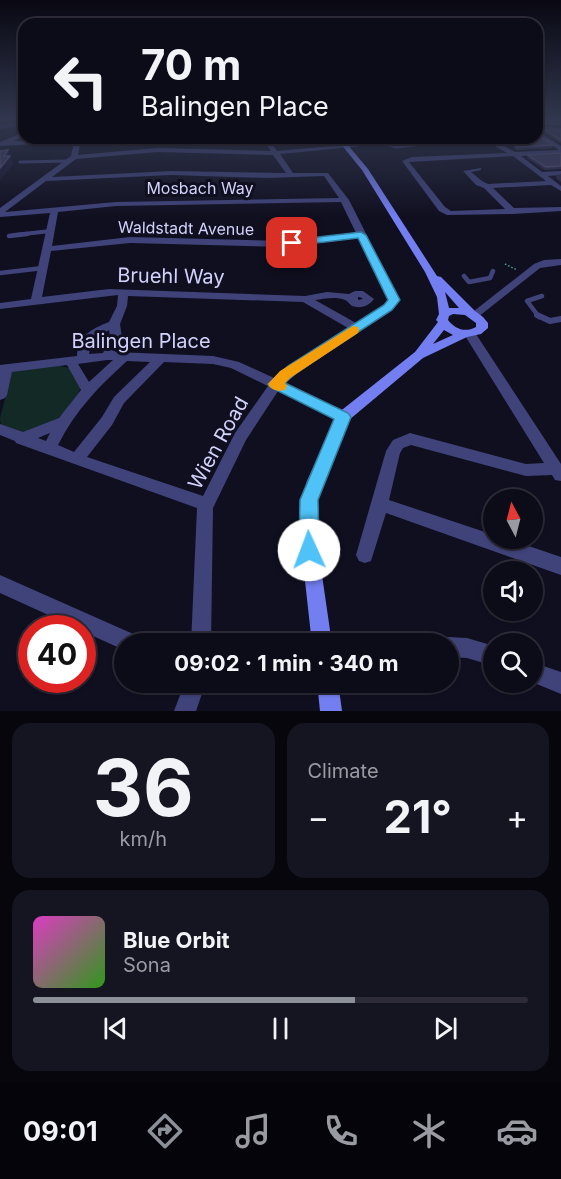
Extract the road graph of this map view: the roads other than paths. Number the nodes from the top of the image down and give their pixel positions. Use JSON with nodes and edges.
{"nodes":[{"id":1,"x":73,"y":152,"type":"edge"},
{"id":2,"x":131,"y":152,"type":"edge"},
{"id":3,"x":219,"y":152,"type":"edge"},
{"id":4,"x":283,"y":152,"type":"edge"},
{"id":5,"x":352,"y":152,"type":"edge"},
{"id":6,"x":511,"y":152,"type":"edge"},
{"id":7,"x":535,"y":152,"type":"edge"},
{"id":8,"x":273,"y":153,"type":"junction"},
{"id":9,"x":514,"y":154,"type":"junction"},
{"id":10,"x":465,"y":157,"type":"junction"},
{"id":11,"x":71,"y":159,"type":"junction"},
{"id":12,"x":20,"y":162,"type":"dead end"},
{"id":13,"x":479,"y":169,"type":"junction"},
{"id":14,"x":561,"y":173,"type":"edge"},
{"id":15,"x":290,"y":174,"type":"junction"},
{"id":16,"x":542,"y":174,"type":"junction"},
{"id":17,"x":45,"y":179,"type":"junction"},
{"id":18,"x":553,"y":183,"type":"junction"},
{"id":19,"x":498,"y":185,"type":"junction"},
{"id":20,"x":487,"y":186,"type":"junction"},
{"id":21,"x":561,"y":189,"type":"edge"},
{"id":22,"x":345,"y":200,"type":"junction"},
{"id":23,"x":55,"y":209,"type":"junction"},
{"id":24,"x":561,"y":209,"type":"edge"},
{"id":25,"x":513,"y":212,"type":"junction"},
{"id":26,"x":0,"y":214,"type":"edge"},
{"id":27,"x":51,"y":231,"type":"junction"},
{"id":28,"x":361,"y":235,"type":"junction"},
{"id":29,"x":9,"y":236,"type":"dead end"},
{"id":30,"x":47,"y":249,"type":"junction"},
{"id":31,"x":561,"y":262,"type":"edge"},
{"id":32,"x":43,"y":268,"type":"junction"},
{"id":33,"x":493,"y":271,"type":"dead end"},
{"id":34,"x":430,"y":272,"type":"junction"},
{"id":35,"x":0,"y":273,"type":"edge"},
{"id":36,"x":464,"y":276,"type":"dead end"},
{"id":37,"x":123,"y":292,"type":"junction"},
{"id":38,"x":542,"y":296,"type":"dead end"},
{"id":39,"x":350,"y":297,"type":"dead end"},
{"id":40,"x":305,"y":299,"type":"junction"},
{"id":41,"x":36,"y":301,"type":"junction"},
{"id":42,"x":0,"y":306,"type":"edge"},
{"id":43,"x":473,"y":314,"type":"junction"},
{"id":44,"x":444,"y":319,"type":"junction"},
{"id":45,"x":561,"y":319,"type":"edge"},
{"id":46,"x":114,"y":324,"type":"junction"},
{"id":47,"x":356,"y":328,"type":"junction"},
{"id":48,"x":467,"y":334,"type":"junction"},
{"id":49,"x":419,"y":355,"type":"junction"},
{"id":50,"x":106,"y":356,"type":"junction"},
{"id":51,"x":125,"y":356,"type":"junction"},
{"id":52,"x":162,"y":357,"type":"junction"},
{"id":53,"x":77,"y":359,"type":"junction"},
{"id":54,"x":3,"y":369,"type":"edge"},
{"id":55,"x":275,"y":384,"type":"junction"},
{"id":56,"x":87,"y":390,"type":"junction"},
{"id":57,"x":0,"y":395,"type":"edge"},
{"id":58,"x":343,"y":417,"type":"junction"},
{"id":59,"x":62,"y":422,"type":"junction"},
{"id":60,"x":0,"y":429,"type":"edge"},
{"id":61,"x":21,"y":439,"type":"junction"},
{"id":62,"x":50,"y":449,"type":"junction"},
{"id":63,"x":77,"y":459,"type":"junction"},
{"id":64,"x":559,"y":473,"type":"edge"},
{"id":65,"x":206,"y":504,"type":"junction"},
{"id":66,"x":380,"y":504,"type":"junction"},
{"id":67,"x":365,"y":555,"type":"dead end"},
{"id":68,"x":561,"y":566,"type":"edge"},
{"id":69,"x":0,"y":584,"type":"edge"},
{"id":70,"x":201,"y":633,"type":"edge"},
{"id":71,"x":320,"y":633,"type":"edge"},
{"id":72,"x":114,"y":635,"type":"edge"},
{"id":73,"x":459,"y":648,"type":"edge"},
{"id":74,"x":483,"y":653,"type":"edge"},
{"id":75,"x":543,"y":676,"type":"edge"},
{"id":76,"x":561,"y":683,"type":"edge"},
{"id":77,"x":192,"y":693,"type":"edge"},
{"id":78,"x":329,"y":693,"type":"edge"},
{"id":79,"x":185,"y":711,"type":"edge"},
{"id":80,"x":331,"y":711,"type":"edge"}],
"edges":[{"from":1,"to":11,"type":"street"},
{"from":2,"to":11,"type":"street"},
{"from":3,"to":8,"type":"street"},
{"from":4,"to":8,"type":"street"},
{"from":5,"to":34,"type":"street"},
{"from":6,"to":9,"type":"street"},
{"from":7,"to":9,"type":"street"},
{"from":8,"to":15,"type":"street"},
{"from":9,"to":10,"type":"street"},
{"from":9,"to":16,"type":"street"},
{"from":10,"to":13,"type":"street"},
{"from":10,"to":25,"type":"street"},
{"from":11,"to":12,"type":"lane"},
{"from":11,"to":17,"type":"street"},
{"from":13,"to":19,"type":"street"},
{"from":13,"to":20,"type":"street"},
{"from":14,"to":16,"type":"street"},
{"from":15,"to":17,"type":"street"},
{"from":15,"to":22,"type":"street","name":"Wien Road"},
{"from":16,"to":18,"type":"street"},
{"from":17,"to":26,"type":"street"},
{"from":18,"to":19,"type":"street"},
{"from":18,"to":21,"type":"street"},
{"from":19,"to":20,"type":"street"},
{"from":20,"to":25,"type":"street"},
{"from":22,"to":23,"type":"street","name":"Mosbach Way"},
{"from":22,"to":28,"type":"street","name":"Wien Road"},
{"from":23,"to":26,"type":"street","name":"Mosbach Way"},
{"from":23,"to":27,"type":"street"},
{"from":24,"to":25,"type":"street"},
{"from":27,"to":29,"type":"lane"},
{"from":27,"to":30,"type":"street"},
{"from":28,"to":30,"type":"street","name":"Waldstadt Avenue"},
{"from":28,"to":47,"type":"street","name":"Wien Road"},
{"from":30,"to":32,"type":"street"},
{"from":31,"to":43,"type":"street"},
{"from":32,"to":35,"type":"lane"},
{"from":32,"to":41,"type":"street"},
{"from":33,"to":36,"type":"lane"},
{"from":34,"to":43,"type":"street"},
{"from":34,"to":44,"type":"street"},
{"from":37,"to":40,"type":"street","name":"Bruehl Way"},
{"from":37,"to":41,"type":"street","name":"Bruehl Way"},
{"from":37,"to":46,"type":"street"},
{"from":38,"to":45,"type":"lane"},
{"from":39,"to":40,"type":"street","name":"Bruehl Way"},
{"from":40,"to":47,"type":"street","name":"Bruehl Way"},
{"from":41,"to":42,"type":"street","name":"Bruehl Way"},
{"from":43,"to":44,"type":"street"},
{"from":43,"to":48,"type":"street"},
{"from":44,"to":48,"type":"street"},
{"from":44,"to":49,"type":"street"},
{"from":46,"to":50,"type":"street"},
{"from":46,"to":53,"type":"street"},
{"from":47,"to":55,"type":"street","name":"Wien Road"},
{"from":48,"to":49,"type":"street"},
{"from":48,"to":64,"type":"street"},
{"from":49,"to":58,"type":"street"},
{"from":50,"to":51,"type":"street","name":"Balingen Place"},
{"from":50,"to":53,"type":"street","name":"Balingen Place"},
{"from":51,"to":52,"type":"street","name":"Balingen Place"},
{"from":51,"to":56,"type":"street"},
{"from":52,"to":55,"type":"street","name":"Balingen Place"},
{"from":52,"to":63,"type":"street"},
{"from":53,"to":54,"type":"street","name":"Balingen Place"},
{"from":53,"to":56,"type":"street"},
{"from":54,"to":57,"type":"street"},
{"from":55,"to":58,"type":"street","name":"Balingen Place"},
{"from":55,"to":65,"type":"street","name":"Wien Road"},
{"from":56,"to":59,"type":"street"},
{"from":58,"to":71,"type":"street"},
{"from":59,"to":61,"type":"street"},
{"from":59,"to":62,"type":"street"},
{"from":60,"to":61,"type":"street"},
{"from":61,"to":62,"type":"street"},
{"from":62,"to":63,"type":"street"},
{"from":63,"to":65,"type":"street"},
{"from":64,"to":66,"type":"street"},
{"from":65,"to":70,"type":"street","name":"Wien Road"},
{"from":66,"to":67,"type":"street"},
{"from":66,"to":68,"type":"street"},
{"from":69,"to":72,"type":"street"},
{"from":73,"to":74,"type":"street"},
{"from":75,"to":76,"type":"street"},
{"from":77,"to":79,"type":"street"},
{"from":78,"to":80,"type":"street"}]}
